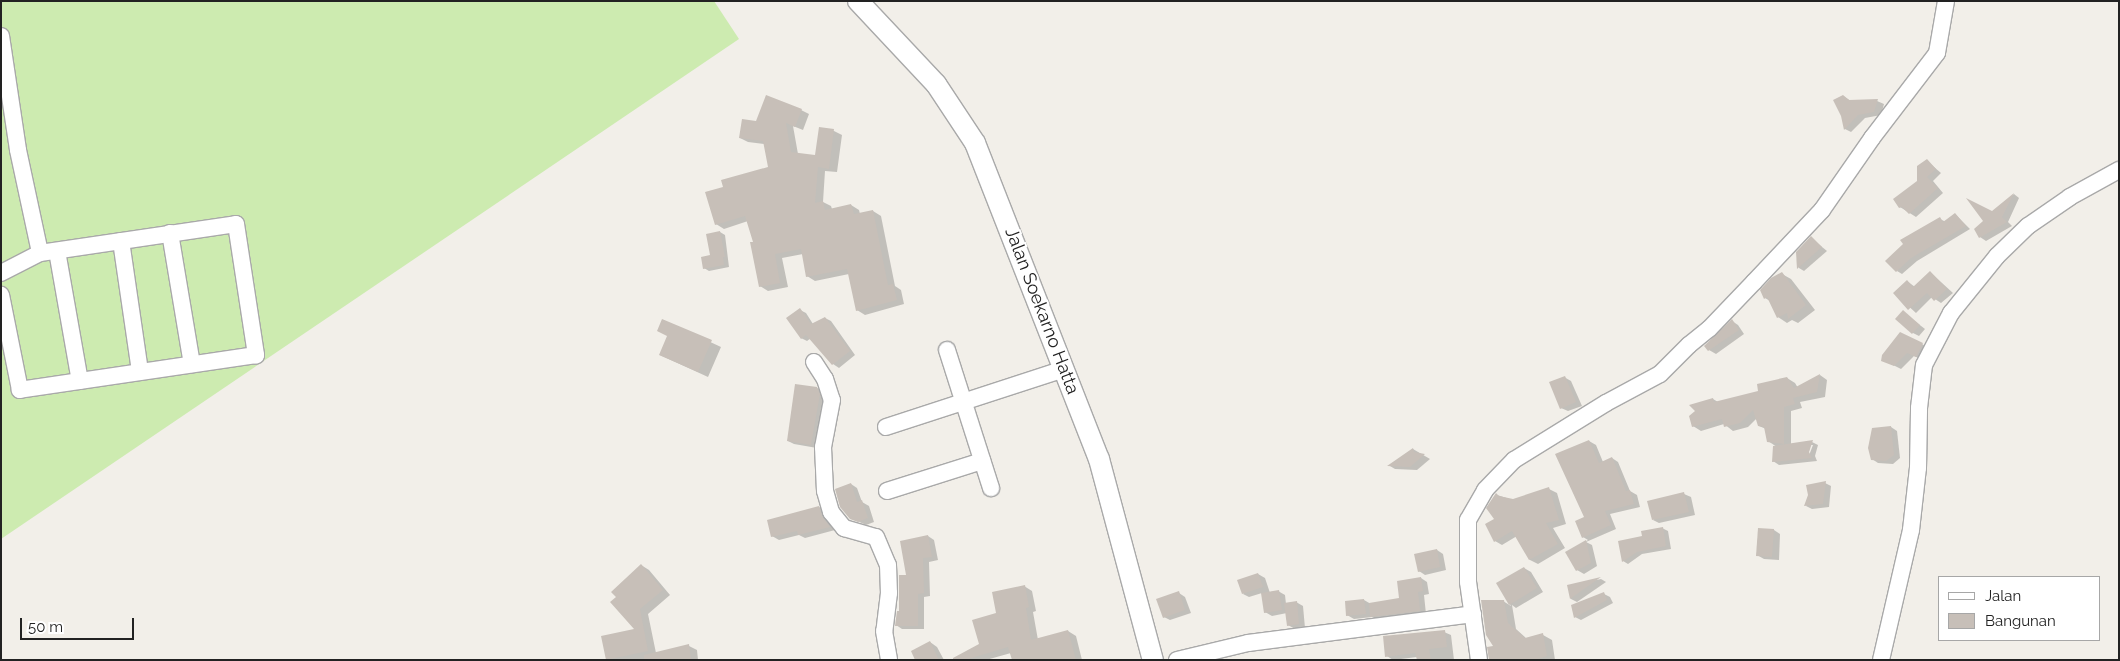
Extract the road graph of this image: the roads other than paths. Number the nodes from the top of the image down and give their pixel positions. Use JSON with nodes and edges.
{"nodes":[{"id":1,"x":858,"y":1,"type":"edge"},
{"id":2,"x":1946,"y":1,"type":"edge"},
{"id":3,"x":1,"y":36,"type":"edge"},
{"id":4,"x":2119,"y":170,"type":"edge"},
{"id":5,"x":170,"y":233,"type":"junction"},
{"id":6,"x":121,"y":241,"type":"junction"},
{"id":7,"x":57,"y":251,"type":"junction"},
{"id":8,"x":40,"y":253,"type":"junction"},
{"id":9,"x":1,"y":273,"type":"edge"},
{"id":10,"x":1,"y":295,"type":"edge"},
{"id":11,"x":947,"y":350,"type":"dead end"},
{"id":12,"x":814,"y":362,"type":"dead end"},
{"id":13,"x":192,"y":364,"type":"junction"},
{"id":14,"x":1064,"y":370,"type":"junction"},
{"id":15,"x":140,"y":372,"type":"junction"},
{"id":16,"x":80,"y":381,"type":"junction"},
{"id":17,"x":963,"y":402,"type":"junction"},
{"id":18,"x":886,"y":428,"type":"dead end"},
{"id":19,"x":982,"y":461,"type":"junction"},
{"id":20,"x":991,"y":488,"type":"dead end"},
{"id":21,"x":887,"y":492,"type":"dead end"},
{"id":22,"x":1473,"y":614,"type":"junction"},
{"id":23,"x":889,"y":660,"type":"edge"},
{"id":24,"x":1153,"y":660,"type":"edge"},
{"id":25,"x":1178,"y":660,"type":"edge"},
{"id":26,"x":1479,"y":660,"type":"edge"},
{"id":27,"x":1881,"y":660,"type":"edge"}],
"edges":[{"from":1,"to":14,"type":"street","name":"Jalan Soekarno Hatta"},
{"from":2,"to":22,"type":"street"},
{"from":3,"to":8,"type":"street"},
{"from":4,"to":27,"type":"street"},
{"from":5,"to":6,"type":"street"},
{"from":5,"to":13,"type":"street"},
{"from":5,"to":13,"type":"street"},
{"from":6,"to":7,"type":"street"},
{"from":6,"to":15,"type":"street"},
{"from":7,"to":8,"type":"street"},
{"from":7,"to":16,"type":"street"},
{"from":8,"to":9,"type":"street"},
{"from":10,"to":16,"type":"street"},
{"from":11,"to":17,"type":"street"},
{"from":12,"to":23,"type":"street"},
{"from":13,"to":15,"type":"street"},
{"from":14,"to":17,"type":"street"},
{"from":14,"to":24,"type":"street","name":"Jalan Soekarno Hatta"},
{"from":15,"to":16,"type":"street"},
{"from":17,"to":18,"type":"street"},
{"from":17,"to":19,"type":"street"},
{"from":19,"to":20,"type":"street"},
{"from":19,"to":21,"type":"street"},
{"from":22,"to":25,"type":"street"},
{"from":22,"to":26,"type":"street"}]}
